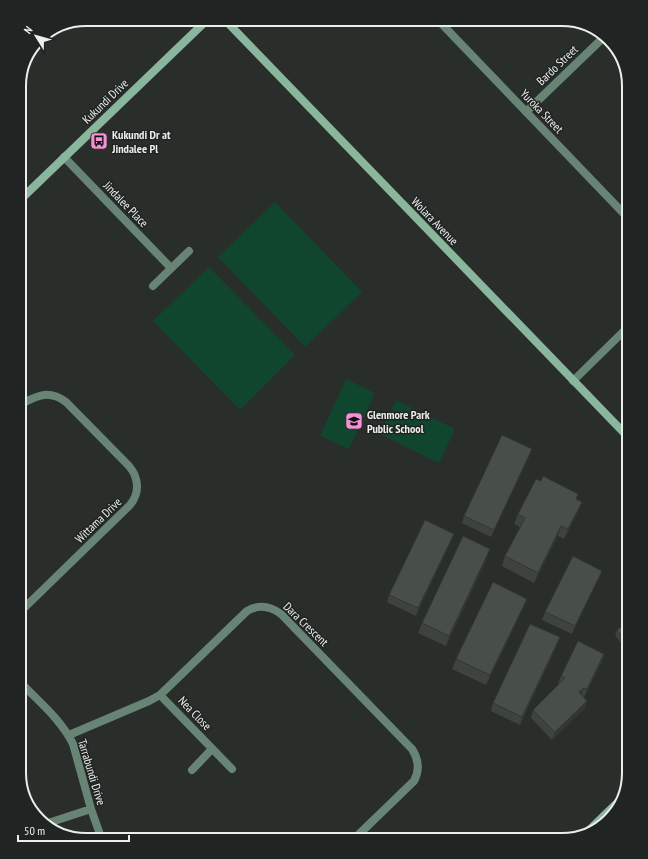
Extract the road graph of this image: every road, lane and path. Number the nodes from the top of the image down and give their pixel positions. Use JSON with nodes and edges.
{"nodes":[{"id":1,"x":201,"y":26,"type":"edge"},
{"id":2,"x":231,"y":26,"type":"edge"},
{"id":3,"x":444,"y":26,"type":"edge"},
{"id":4,"x":601,"y":40,"type":"edge"},
{"id":5,"x":526,"y":112,"type":"junction"},
{"id":6,"x":64,"y":157,"type":"junction"},
{"id":7,"x":26,"y":195,"type":"edge"},
{"id":8,"x":622,"y":212,"type":"edge"},
{"id":9,"x":189,"y":251,"type":"dead end"},
{"id":10,"x":171,"y":268,"type":"junction"},
{"id":11,"x":153,"y":286,"type":"dead end"},
{"id":12,"x":622,"y":333,"type":"edge"},
{"id":13,"x":573,"y":381,"type":"junction"},
{"id":14,"x":26,"y":402,"type":"edge"},
{"id":15,"x":622,"y":431,"type":"edge"},
{"id":16,"x":26,"y":606,"type":"edge"},
{"id":17,"x":26,"y":688,"type":"edge"},
{"id":18,"x":160,"y":695,"type":"junction"},
{"id":19,"x":69,"y":735,"type":"junction"},
{"id":20,"x":212,"y":749,"type":"junction"},
{"id":21,"x":232,"y":769,"type":"dead end"},
{"id":22,"x":192,"y":770,"type":"dead end"},
{"id":23,"x":91,"y":809,"type":"junction"},
{"id":24,"x":51,"y":822,"type":"edge"},
{"id":25,"x":100,"y":833,"type":"edge"},
{"id":26,"x":360,"y":833,"type":"edge"}],
"edges":[{"from":1,"to":6,"type":"street","name":"Kukundi Drive"},
{"from":2,"to":13,"type":"street","name":"Wolara Avenue"},
{"from":3,"to":5,"type":"street","name":"Yuroka Street"},
{"from":4,"to":5,"type":"street","name":"Bardo Street"},
{"from":5,"to":8,"type":"street","name":"Yuroka Street"},
{"from":6,"to":7,"type":"street","name":"Kukundi Drive"},
{"from":6,"to":10,"type":"street","name":"Jindalee Place"},
{"from":9,"to":10,"type":"street"},
{"from":10,"to":11,"type":"street"},
{"from":12,"to":13,"type":"street"},
{"from":13,"to":15,"type":"street","name":"Wolara Avenue"},
{"from":14,"to":16,"type":"street","name":"Wittama Drive"},
{"from":17,"to":19,"type":"street","name":"Tarrabundi Drive"},
{"from":18,"to":19,"type":"street","name":"Dara Crescent"},
{"from":18,"to":20,"type":"street","name":"Nea Close"},
{"from":18,"to":26,"type":"street","name":"Dara Crescent"},
{"from":19,"to":23,"type":"street","name":"Tarrabundi Drive"},
{"from":20,"to":21,"type":"street","name":"Nea Close"},
{"from":20,"to":22,"type":"street"},
{"from":23,"to":24,"type":"street"},
{"from":23,"to":25,"type":"street","name":"Tarrabundi Drive"}]}
